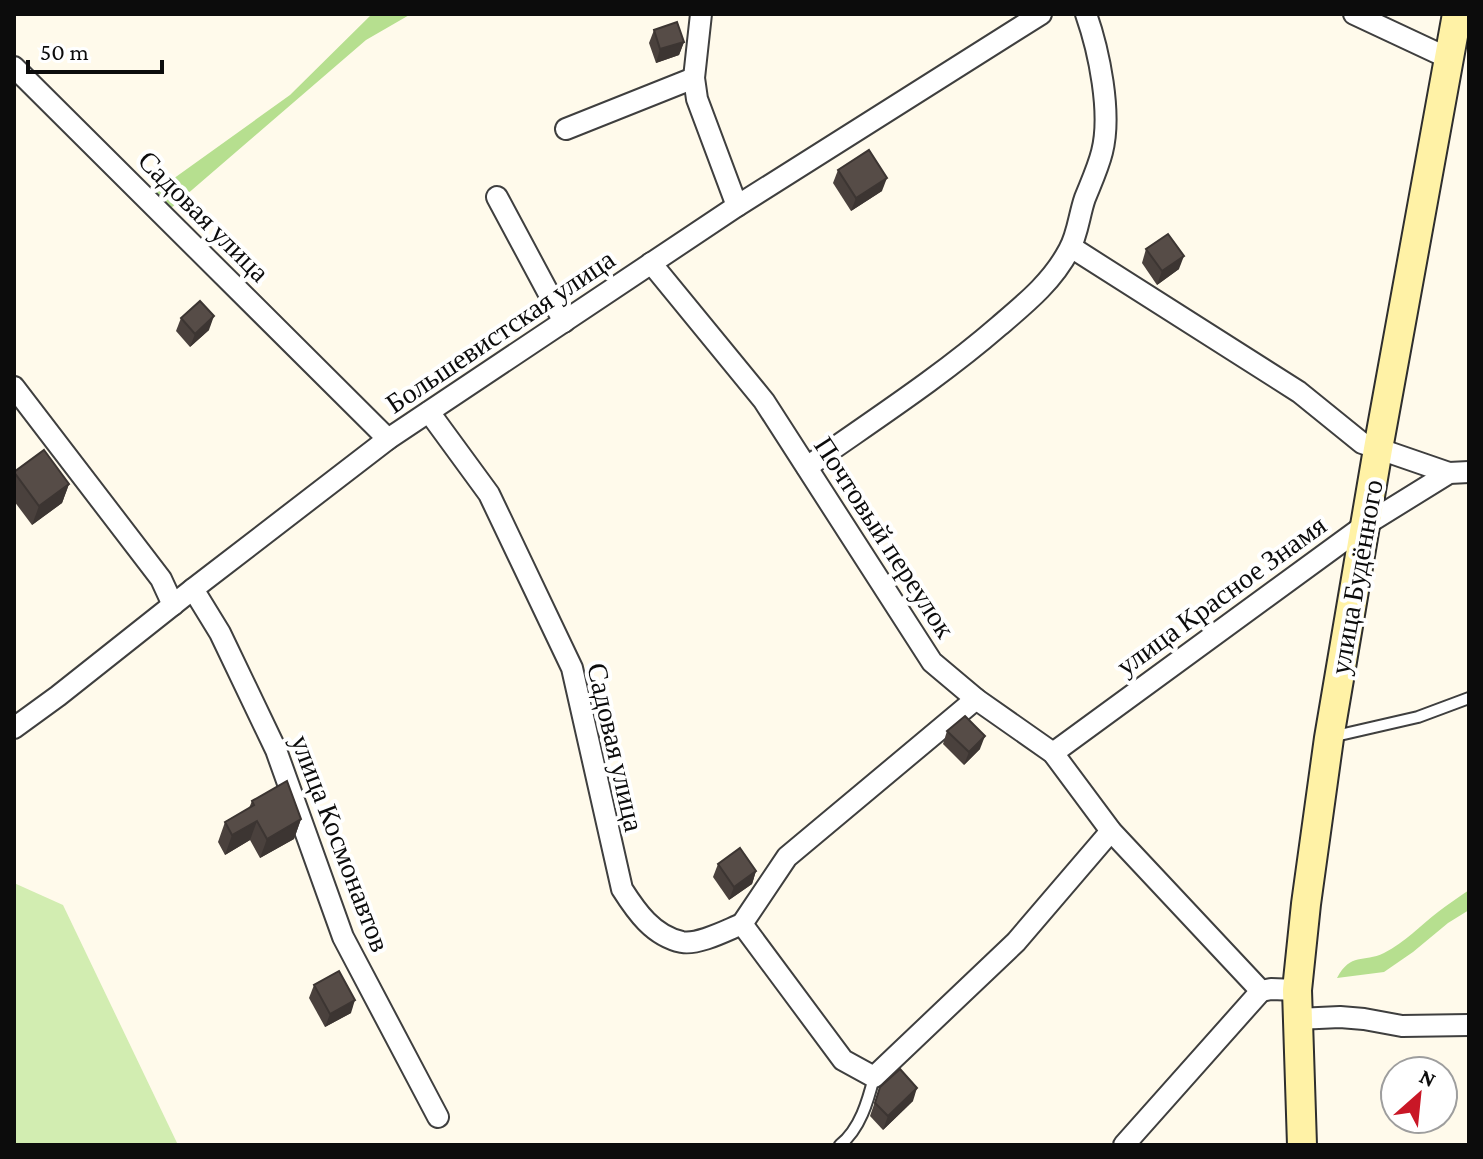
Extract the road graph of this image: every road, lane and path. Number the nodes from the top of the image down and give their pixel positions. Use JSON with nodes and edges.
{"nodes":[{"id":1,"x":701,"y":14,"type":"edge"},
{"id":2,"x":1041,"y":14,"type":"edge"},
{"id":3,"x":1086,"y":14,"type":"edge"},
{"id":4,"x":1354,"y":14,"type":"edge"},
{"id":5,"x":1461,"y":17,"type":"edge"},
{"id":6,"x":1448,"y":58,"type":"junction"},
{"id":7,"x":14,"y":67,"type":"edge"},
{"id":8,"x":694,"y":78,"type":"junction"},
{"id":9,"x":566,"y":129,"type":"dead end"},
{"id":10,"x":497,"y":197,"type":"dead end"},
{"id":11,"x":737,"y":206,"type":"junction"},
{"id":12,"x":1071,"y":247,"type":"junction"},
{"id":13,"x":651,"y":263,"type":"junction"},
{"id":14,"x":564,"y":322,"type":"junction"},
{"id":15,"x":14,"y":387,"type":"edge"},
{"id":16,"x":429,"y":412,"type":"junction"},
{"id":17,"x":388,"y":439,"type":"junction"},
{"id":18,"x":1378,"y":449,"type":"junction"},
{"id":19,"x":807,"y":467,"type":"junction"},
{"id":20,"x":1459,"y":472,"type":"edge"},
{"id":21,"x":1365,"y":525,"type":"junction"},
{"id":22,"x":193,"y":589,"type":"junction"},
{"id":23,"x":173,"y":605,"type":"junction"},
{"id":24,"x":1469,"y":698,"type":"edge"},
{"id":25,"x":976,"y":699,"type":"junction"},
{"id":26,"x":14,"y":728,"type":"edge"},
{"id":27,"x":1329,"y":738,"type":"junction"},
{"id":28,"x":1053,"y":753,"type":"junction"},
{"id":29,"x":1111,"y":831,"type":"junction"},
{"id":30,"x":742,"y":924,"type":"junction"},
{"id":31,"x":1297,"y":990,"type":"junction"},
{"id":32,"x":1261,"y":991,"type":"junction"},
{"id":33,"x":1297,"y":1019,"type":"junction"},
{"id":34,"x":1469,"y":1025,"type":"edge"},
{"id":35,"x":874,"y":1077,"type":"junction"},
{"id":36,"x":438,"y":1117,"type":"dead end"},
{"id":37,"x":840,"y":1145,"type":"edge"},
{"id":38,"x":1124,"y":1145,"type":"edge"},
{"id":39,"x":1302,"y":1145,"type":"edge"}],
"edges":[{"from":1,"to":8,"type":"street"},
{"from":2,"to":11,"type":"street","name":"Большевистская улица"},
{"from":3,"to":12,"type":"street"},
{"from":4,"to":6,"type":"street"},
{"from":5,"to":6,"type":"main road","name":"улица Будённого"},
{"from":6,"to":18,"type":"main road","name":"улица Будённого"},
{"from":7,"to":17,"type":"street","name":"Садовая улица"},
{"from":8,"to":9,"type":"street"},
{"from":8,"to":11,"type":"street"},
{"from":10,"to":14,"type":"street"},
{"from":11,"to":13,"type":"street","name":"Большевистская улица"},
{"from":12,"to":18,"type":"street"},
{"from":12,"to":19,"type":"street"},
{"from":13,"to":14,"type":"street","name":"Большевистская улица"},
{"from":13,"to":19,"type":"street","name":"Почтовый переулок"},
{"from":14,"to":16,"type":"street","name":"Большевистская улица"},
{"from":15,"to":23,"type":"street"},
{"from":16,"to":17,"type":"street","name":"Большевистская улица"},
{"from":16,"to":30,"type":"street","name":"Садовая улица"},
{"from":17,"to":22,"type":"street","name":"Большевистская улица"},
{"from":18,"to":20,"type":"street"},
{"from":18,"to":21,"type":"main road","name":"улица Будённого"},
{"from":19,"to":25,"type":"street","name":"Почтовый переулок"},
{"from":20,"to":21,"type":"street","name":"улица Красное Знамя"},
{"from":21,"to":27,"type":"main road","name":"улица Будённого"},
{"from":21,"to":28,"type":"street","name":"улица Красное Знамя"},
{"from":22,"to":23,"type":"street","name":"Большевистская улица"},
{"from":22,"to":36,"type":"street","name":"улица Космонавтов"},
{"from":23,"to":26,"type":"street","name":"Большевистская улица"},
{"from":24,"to":27,"type":"lane"},
{"from":25,"to":28,"type":"street","name":"Почтовый переулок"},
{"from":25,"to":30,"type":"street"},
{"from":27,"to":31,"type":"main road","name":"улица Будённого"},
{"from":28,"to":29,"type":"street","name":"Почтовый переулок"},
{"from":29,"to":32,"type":"street","name":"Почтовый переулок"},
{"from":29,"to":35,"type":"street"},
{"from":30,"to":35,"type":"street"},
{"from":31,"to":32,"type":"street"},
{"from":31,"to":33,"type":"main road","name":"улица Будённого"},
{"from":32,"to":38,"type":"street"},
{"from":33,"to":34,"type":"street"},
{"from":33,"to":39,"type":"main road","name":"улица Будённого"},
{"from":35,"to":37,"type":"lane"}]}
